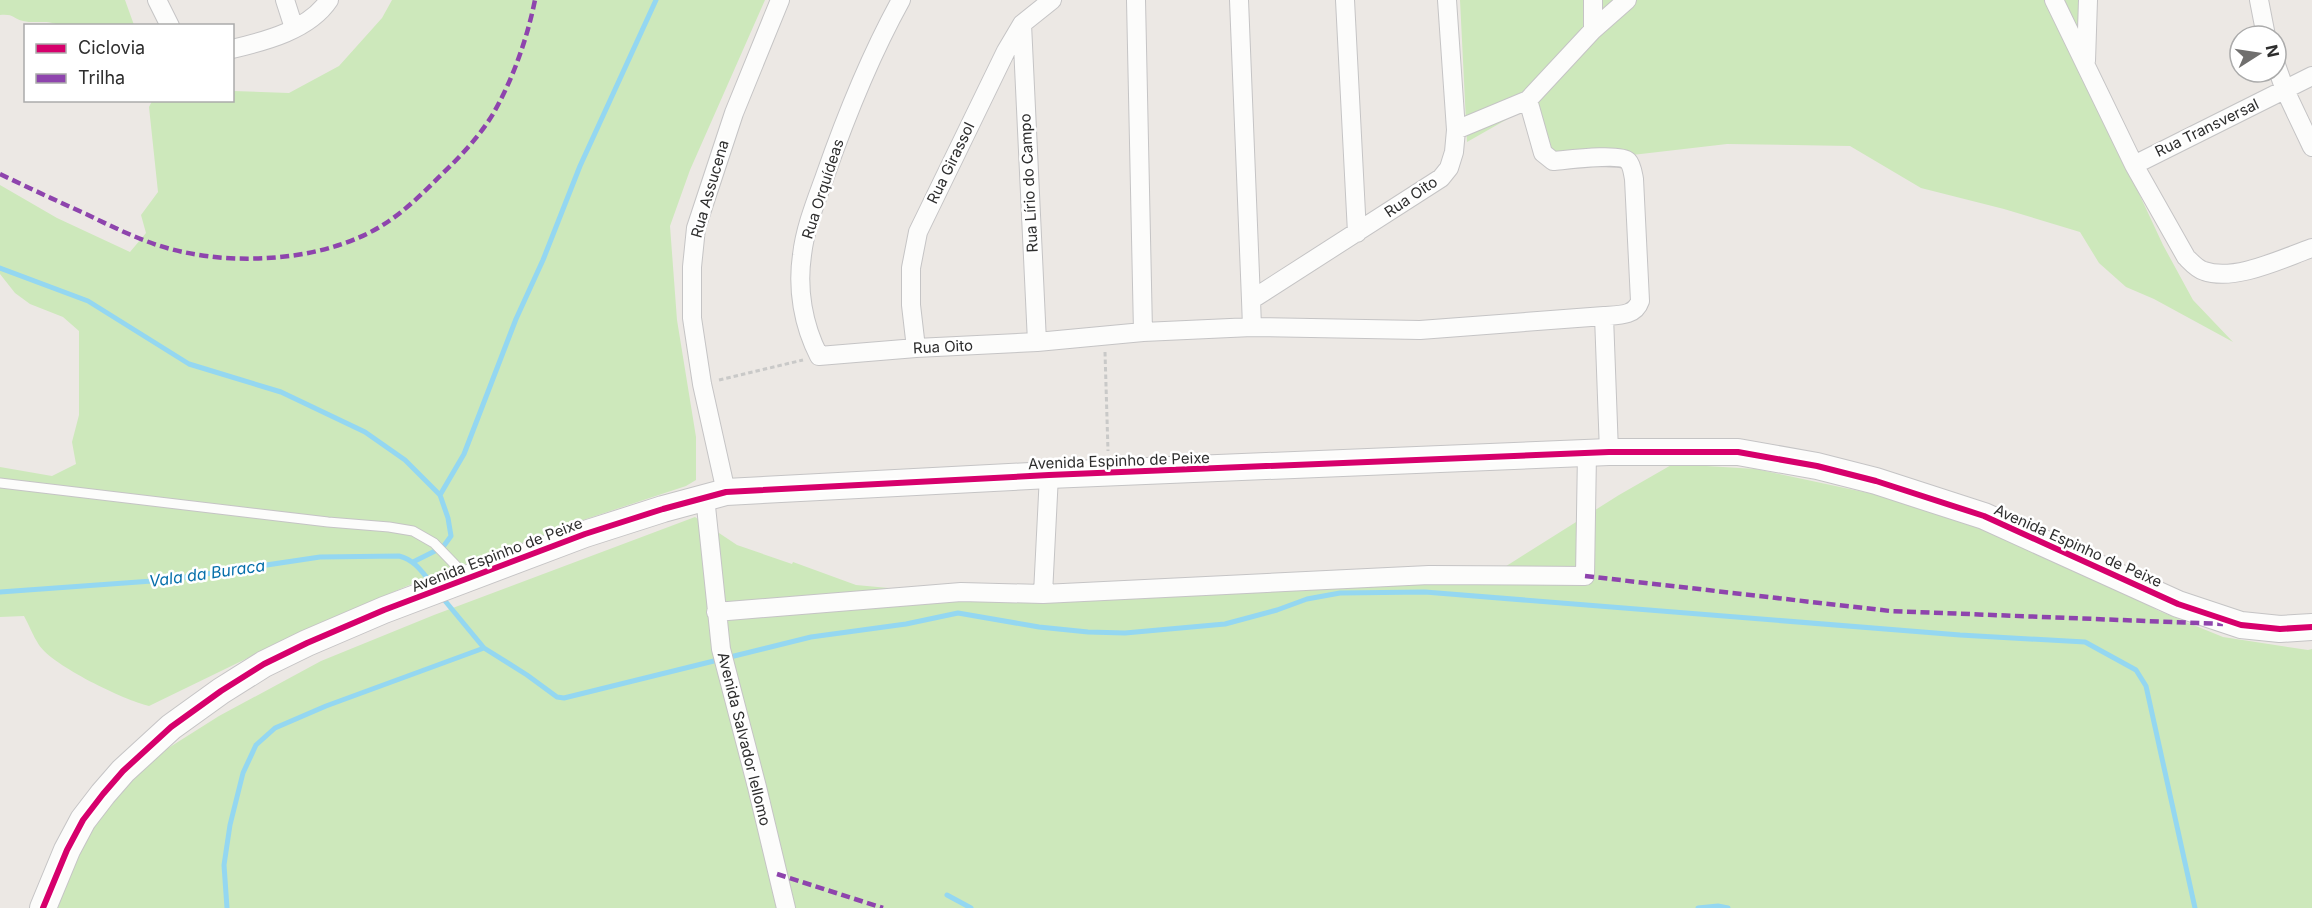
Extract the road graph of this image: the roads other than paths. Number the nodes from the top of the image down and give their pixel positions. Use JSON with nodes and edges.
{"nodes":[{"id":1,"x":157,"y":0,"type":"edge"},
{"id":2,"x":285,"y":0,"type":"edge"},
{"id":3,"x":329,"y":0,"type":"edge"},
{"id":4,"x":780,"y":0,"type":"edge"},
{"id":5,"x":901,"y":0,"type":"edge"},
{"id":6,"x":1052,"y":0,"type":"edge"},
{"id":7,"x":1136,"y":0,"type":"edge"},
{"id":8,"x":1239,"y":0,"type":"edge"},
{"id":9,"x":1345,"y":0,"type":"edge"},
{"id":10,"x":1447,"y":0,"type":"edge"},
{"id":11,"x":1593,"y":0,"type":"edge"},
{"id":12,"x":1628,"y":0,"type":"edge"},
{"id":13,"x":2054,"y":0,"type":"edge"},
{"id":14,"x":2088,"y":0,"type":"edge"},
{"id":15,"x":2259,"y":0,"type":"edge"},
{"id":16,"x":169,"y":24,"type":"edge"},
{"id":17,"x":1022,"y":24,"type":"junction"},
{"id":18,"x":2264,"y":24,"type":"edge"},
{"id":19,"x":294,"y":28,"type":"junction"},
{"id":20,"x":1593,"y":30,"type":"junction"},
{"id":21,"x":234,"y":48,"type":"edge"},
{"id":22,"x":2086,"y":65,"type":"junction"},
{"id":23,"x":2312,"y":76,"type":"edge"},
{"id":24,"x":2283,"y":84,"type":"edge"},
{"id":25,"x":2285,"y":90,"type":"junction"},
{"id":26,"x":1528,"y":100,"type":"junction"},
{"id":27,"x":1456,"y":130,"type":"junction"},
{"id":28,"x":2312,"y":147,"type":"edge"},
{"id":29,"x":2134,"y":165,"type":"junction"},
{"id":30,"x":1357,"y":233,"type":"junction"},
{"id":31,"x":2312,"y":248,"type":"edge"},
{"id":32,"x":1251,"y":300,"type":"junction"},
{"id":33,"x":1605,"y":316,"type":"junction"},
{"id":34,"x":1252,"y":327,"type":"junction"},
{"id":35,"x":1143,"y":332,"type":"junction"},
{"id":36,"x":1037,"y":342,"type":"junction"},
{"id":37,"x":916,"y":348,"type":"junction"},
{"id":38,"x":850,"y":354,"type":"joint"},
{"id":39,"x":1598,"y":452,"type":"junction"},
{"id":40,"x":1049,"y":475,"type":"junction"},
{"id":41,"x":0,"y":483,"type":"edge"},
{"id":42,"x":716,"y":495,"type":"junction"},
{"id":43,"x":469,"y":579,"type":"junction"},
{"id":44,"x":1043,"y":594,"type":"junction"},
{"id":45,"x":716,"y":612,"type":"junction"},
{"id":46,"x":2312,"y":627,"type":"edge"},
{"id":47,"x":43,"y":908,"type":"edge"},
{"id":48,"x":786,"y":908,"type":"edge"}],
"edges":[{"from":1,"to":16,"type":"street"},
{"from":2,"to":19,"type":"street"},
{"from":3,"to":19,"type":"street"},
{"from":4,"to":42,"type":"street","name":"Rua Assucena"},
{"from":5,"to":38,"type":"street","name":"Rua Orquídeas"},
{"from":6,"to":17,"type":"street","name":"Rua Girassol"},
{"from":7,"to":35,"type":"street"},
{"from":8,"to":32,"type":"street"},
{"from":9,"to":30,"type":"street"},
{"from":10,"to":27,"type":"street","name":"Rua Oito"},
{"from":11,"to":20,"type":"street"},
{"from":12,"to":20,"type":"street"},
{"from":13,"to":22,"type":"street"},
{"from":14,"to":22,"type":"street"},
{"from":15,"to":18,"type":"street"},
{"from":17,"to":36,"type":"street","name":"Rua Lírio do Campo"},
{"from":17,"to":37,"type":"street","name":"Rua Girassol"},
{"from":19,"to":21,"type":"street"},
{"from":20,"to":26,"type":"street"},
{"from":22,"to":29,"type":"street"},
{"from":23,"to":25,"type":"street","name":"Rua Transversal"},
{"from":24,"to":25,"type":"street"},
{"from":25,"to":28,"type":"street"},
{"from":25,"to":29,"type":"street","name":"Rua Transversal"},
{"from":26,"to":27,"type":"street"},
{"from":26,"to":33,"type":"street","name":"Rua Oito"},
{"from":27,"to":30,"type":"street","name":"Rua Oito"},
{"from":29,"to":31,"type":"street"},
{"from":30,"to":32,"type":"street","name":"Rua Oito"},
{"from":32,"to":34,"type":"street"},
{"from":33,"to":34,"type":"street","name":"Rua Oito"},
{"from":33,"to":39,"type":"street"},
{"from":34,"to":35,"type":"street","name":"Rua Oito"},
{"from":35,"to":36,"type":"street","name":"Rua Oito"},
{"from":36,"to":37,"type":"street","name":"Rua Oito"},
{"from":37,"to":38,"type":"street","name":"Rua Oito"},
{"from":39,"to":40,"type":"street","name":"Avenida Espinho de Peixe"},
{"from":39,"to":44,"type":"street"},
{"from":39,"to":46,"type":"street","name":"Avenida Espinho de Peixe"},
{"from":40,"to":42,"type":"street","name":"Avenida Espinho de Peixe"},
{"from":40,"to":44,"type":"street"},
{"from":41,"to":43,"type":"lane"},
{"from":42,"to":43,"type":"street","name":"Avenida Espinho de Peixe"},
{"from":42,"to":45,"type":"street","name":"Avenida Salvador Iellomo"},
{"from":43,"to":47,"type":"street","name":"Avenida Espinho de Peixe"},
{"from":44,"to":45,"type":"street"},
{"from":45,"to":48,"type":"street","name":"Avenida Salvador Iellomo"}]}
